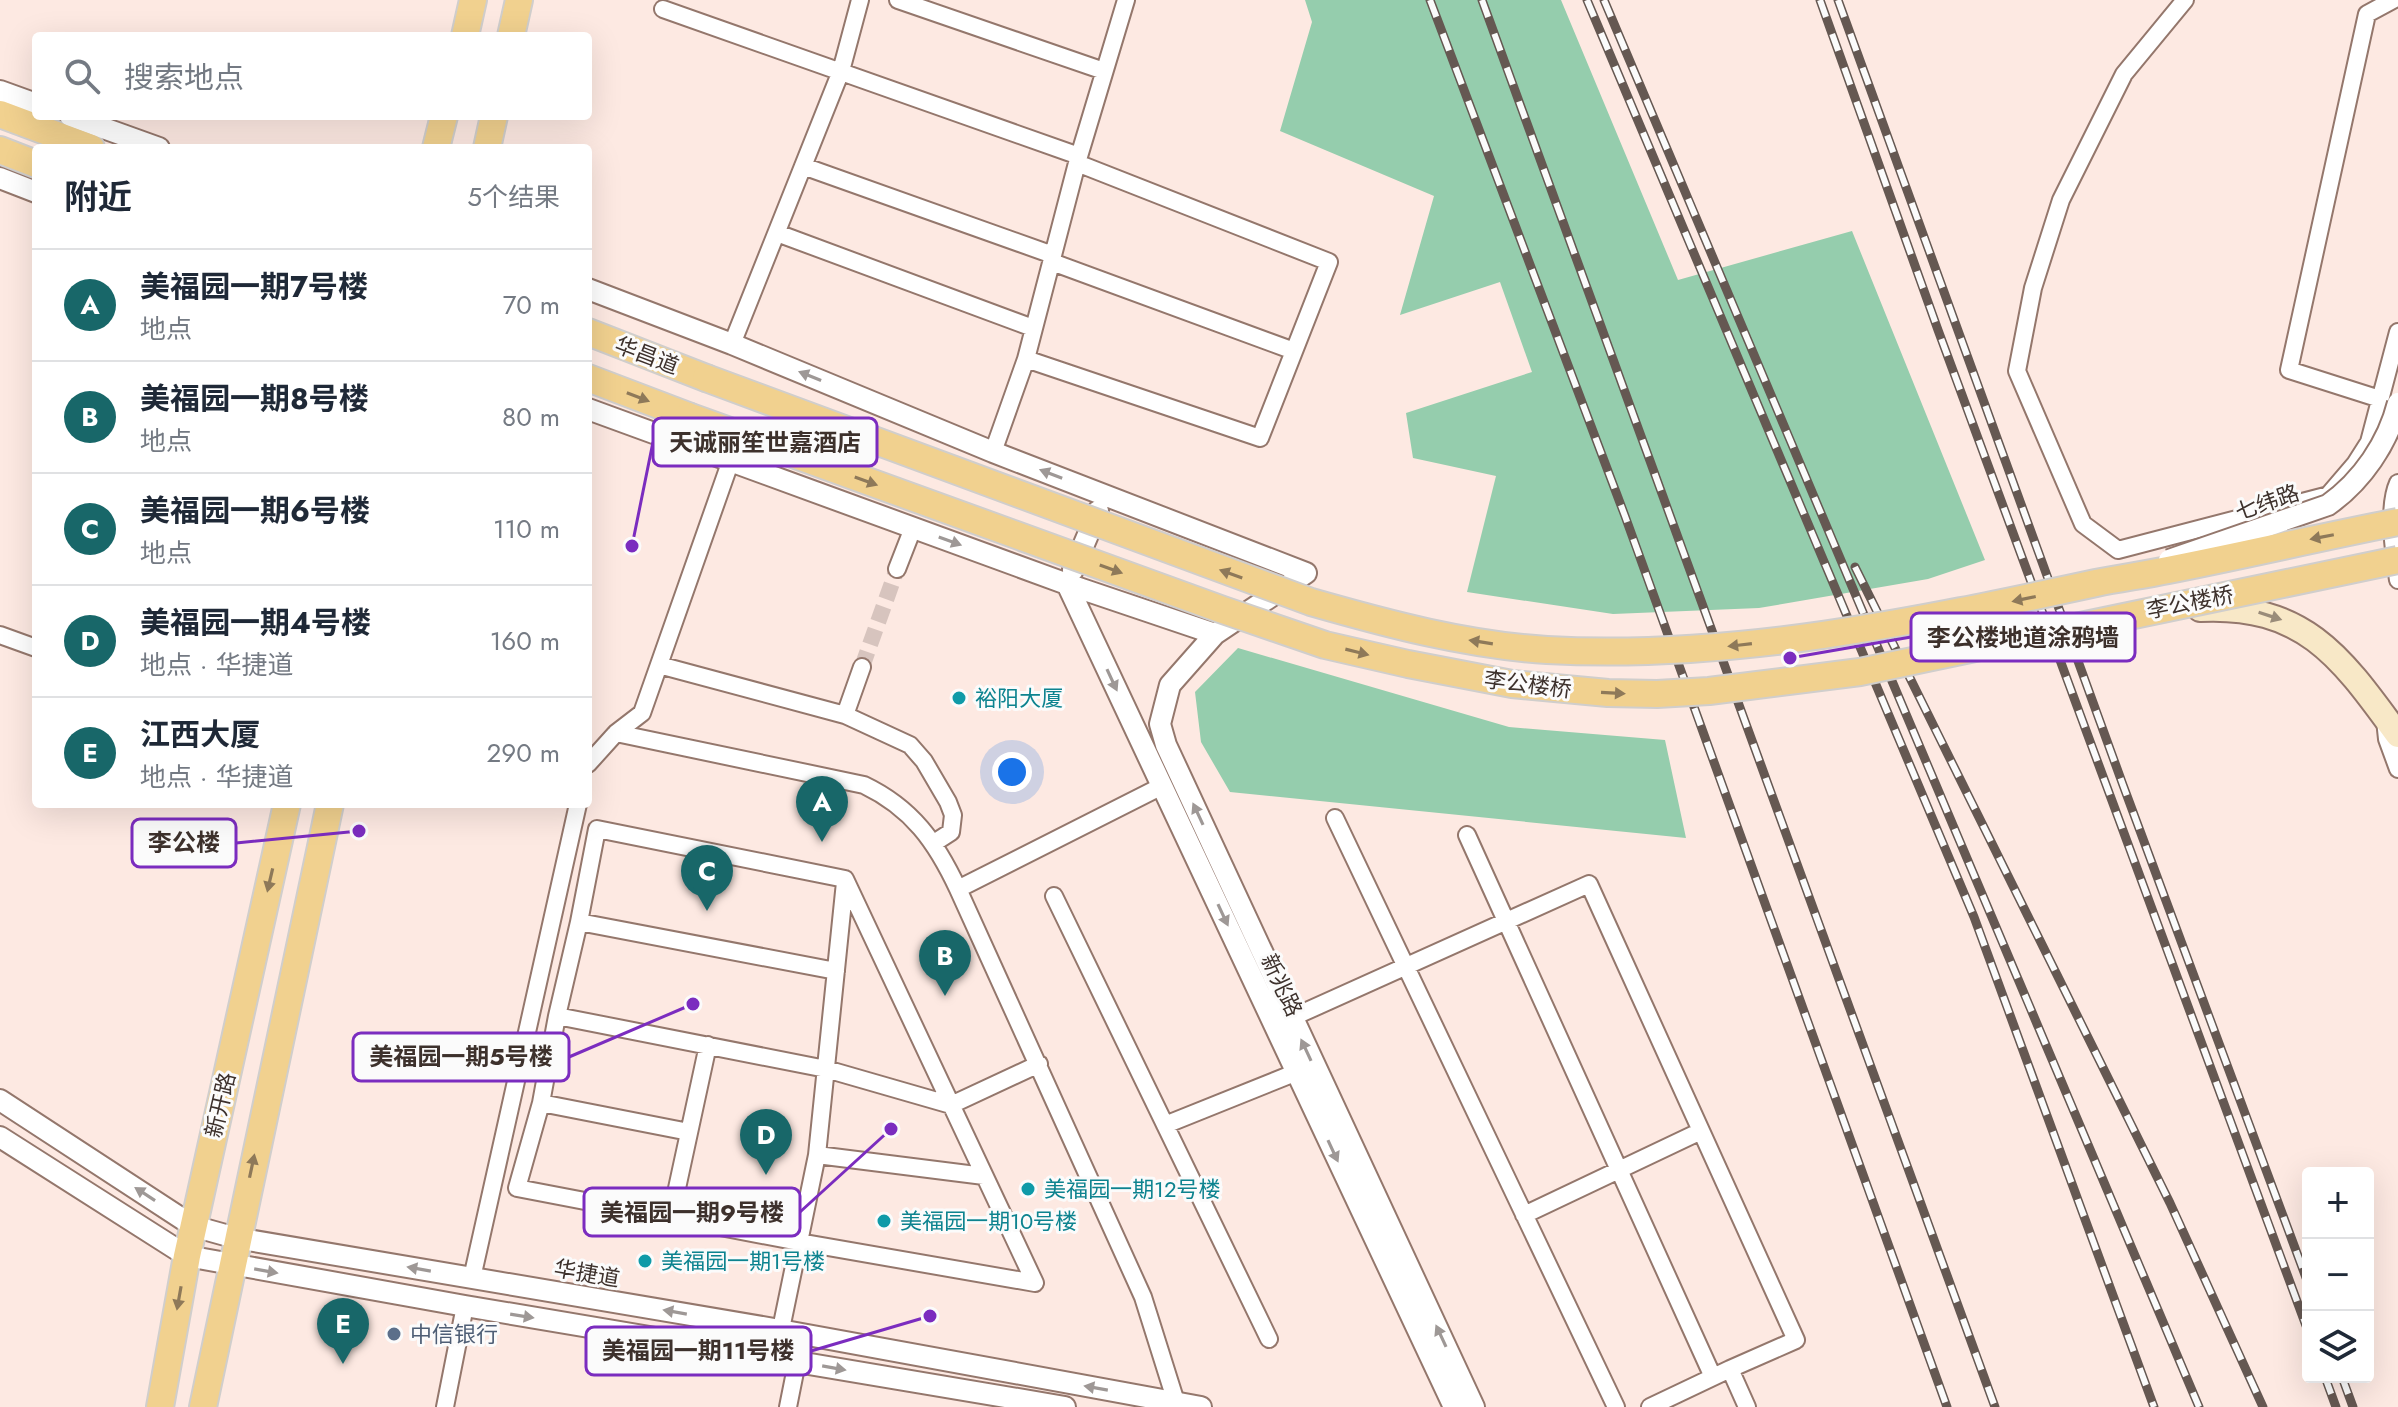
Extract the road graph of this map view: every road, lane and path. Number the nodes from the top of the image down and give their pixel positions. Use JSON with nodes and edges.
{"nodes":[{"id":1,"x":473,"y":0,"type":"edge"},
{"id":2,"x":519,"y":0,"type":"edge"},
{"id":3,"x":860,"y":0,"type":"edge"},
{"id":4,"x":898,"y":0,"type":"edge"},
{"id":5,"x":1126,"y":0,"type":"edge"},
{"id":6,"x":2185,"y":0,"type":"edge"},
{"id":7,"x":2393,"y":0,"type":"edge"},
{"id":8,"x":663,"y":9,"type":"dead end"},
{"id":9,"x":466,"y":32,"type":"edge"},
{"id":10,"x":512,"y":32,"type":"edge"},
{"id":11,"x":841,"y":71,"type":"junction"},
{"id":12,"x":1104,"y":71,"type":"junction"},
{"id":13,"x":0,"y":91,"type":"edge"},
{"id":14,"x":32,"y":103,"type":"edge"},
{"id":15,"x":0,"y":114,"type":"edge"},
{"id":16,"x":81,"y":120,"type":"edge"},
{"id":17,"x":443,"y":120,"type":"edge"},
{"id":18,"x":493,"y":120,"type":"edge"},
{"id":19,"x":80,"y":144,"type":"edge"},
{"id":20,"x":148,"y":144,"type":"edge"},
{"id":21,"x":437,"y":144,"type":"edge"},
{"id":22,"x":488,"y":144,"type":"edge"},
{"id":23,"x":0,"y":150,"type":"edge"},
{"id":24,"x":1078,"y":160,"type":"junction"},
{"id":25,"x":32,"y":162,"type":"edge"},
{"id":26,"x":803,"y":166,"type":"junction"},
{"id":27,"x":0,"y":178,"type":"edge"},
{"id":28,"x":32,"y":190,"type":"edge"},
{"id":29,"x":777,"y":233,"type":"junction"},
{"id":30,"x":1052,"y":258,"type":"junction"},
{"id":31,"x":592,"y":291,"type":"edge"},
{"id":32,"x":1033,"y":328,"type":"junction"},
{"id":33,"x":2398,"y":332,"type":"edge"},
{"id":34,"x":592,"y":334,"type":"edge"},
{"id":35,"x":732,"y":344,"type":"junction"},
{"id":36,"x":1294,"y":351,"type":"junction"},
{"id":37,"x":1026,"y":359,"type":"junction"},
{"id":38,"x":706,"y":378,"type":"joint"},
{"id":39,"x":592,"y":380,"type":"edge"},
{"id":40,"x":2389,"y":401,"type":"edge"},
{"id":41,"x":592,"y":411,"type":"edge"},
{"id":42,"x":688,"y":416,"type":"joint"},
{"id":43,"x":2398,"y":428,"type":"edge"},
{"id":44,"x":2369,"y":442,"type":"junction"},
{"id":45,"x":993,"y":452,"type":"junction"},
{"id":46,"x":730,"y":463,"type":"junction"},
{"id":47,"x":2398,"y":483,"type":"edge"},
{"id":48,"x":1105,"y":495,"type":"junction"},
{"id":49,"x":2329,"y":495,"type":"junction"},
{"id":50,"x":2398,"y":522,"type":"edge"},
{"id":51,"x":913,"y":528,"type":"junction"},
{"id":52,"x":2282,"y":535,"type":"dead end"},
{"id":53,"x":2398,"y":560,"type":"edge"},
{"id":54,"x":897,"y":569,"type":"tunnel mouth"},
{"id":55,"x":2398,"y":580,"type":"edge"},
{"id":56,"x":2100,"y":582,"type":"junction"},
{"id":57,"x":1067,"y":584,"type":"junction"},
{"id":58,"x":2137,"y":613,"type":"junction"},
{"id":59,"x":1215,"y":634,"type":"junction"},
{"id":60,"x":0,"y":635,"type":"edge"},
{"id":61,"x":32,"y":647,"type":"edge"},
{"id":62,"x":659,"y":665,"type":"junction"},
{"id":63,"x":862,"y":667,"type":"tunnel mouth"},
{"id":64,"x":845,"y":715,"type":"junction"},
{"id":65,"x":2392,"y":727,"type":"edge"},
{"id":66,"x":616,"y":733,"type":"junction"},
{"id":67,"x":592,"y":760,"type":"edge"},
{"id":68,"x":2398,"y":769,"type":"edge"},
{"id":69,"x":1162,"y":786,"type":"junction"},
{"id":70,"x":286,"y":808,"type":"edge"},
{"id":71,"x":329,"y":808,"type":"edge"},
{"id":72,"x":577,"y":808,"type":"edge"},
{"id":73,"x":1335,"y":818,"type":"dead end"},
{"id":74,"x":1467,"y":835,"type":"dead end"},
{"id":75,"x":934,"y":843,"type":"junction"},
{"id":76,"x":845,"y":879,"type":"junction"},
{"id":77,"x":958,"y":889,"type":"junction"},
{"id":78,"x":1054,"y":896,"type":"dead end"},
{"id":79,"x":579,"y":922,"type":"junction"},
{"id":80,"x":1504,"y":922,"type":"junction"},
{"id":81,"x":1405,"y":965,"type":"junction"},
{"id":82,"x":836,"y":971,"type":"junction"},
{"id":83,"x":557,"y":1016,"type":"junction"},
{"id":84,"x":1291,"y":1018,"type":"junction"},
{"id":85,"x":708,"y":1045,"type":"junction"},
{"id":86,"x":1039,"y":1064,"type":"junction"},
{"id":87,"x":826,"y":1069,"type":"junction"},
{"id":88,"x":1297,"y":1072,"type":"junction"},
{"id":89,"x":0,"y":1100,"type":"edge"},
{"id":90,"x":541,"y":1103,"type":"junction"},
{"id":91,"x":951,"y":1105,"type":"junction"},
{"id":92,"x":1165,"y":1125,"type":"junction"},
{"id":93,"x":1701,"y":1131,"type":"junction"},
{"id":94,"x":689,"y":1132,"type":"junction"},
{"id":95,"x":0,"y":1137,"type":"edge"},
{"id":96,"x":817,"y":1155,"type":"junction"},
{"id":97,"x":1619,"y":1170,"type":"junction"},
{"id":98,"x":984,"y":1176,"type":"junction"},
{"id":99,"x":1524,"y":1215,"type":"junction"},
{"id":100,"x":671,"y":1216,"type":"junction"},
{"id":101,"x":193,"y":1226,"type":"junction"},
{"id":102,"x":236,"y":1238,"type":"junction"},
{"id":103,"x":799,"y":1242,"type":"junction"},
{"id":104,"x":187,"y":1256,"type":"junction"},
{"id":105,"x":231,"y":1265,"type":"junction"},
{"id":106,"x":472,"y":1278,"type":"junction"},
{"id":107,"x":465,"y":1306,"type":"junction"},
{"id":108,"x":780,"y":1330,"type":"junction"},
{"id":109,"x":1269,"y":1339,"type":"dead end"},
{"id":110,"x":775,"y":1358,"type":"junction"},
{"id":111,"x":797,"y":1362,"type":"junction"},
{"id":112,"x":1730,"y":1369,"type":"junction"},
{"id":113,"x":1713,"y":1377,"type":"junction"},
{"id":114,"x":988,"y":1401,"type":"edge"},
{"id":115,"x":1176,"y":1402,"type":"junction"},
{"id":116,"x":160,"y":1407,"type":"edge"},
{"id":117,"x":203,"y":1407,"type":"edge"},
{"id":118,"x":445,"y":1407,"type":"edge"},
{"id":119,"x":788,"y":1407,"type":"edge"},
{"id":120,"x":1065,"y":1407,"type":"edge"},
{"id":121,"x":1201,"y":1407,"type":"edge"},
{"id":122,"x":1454,"y":1407,"type":"edge"},
{"id":123,"x":1474,"y":1407,"type":"edge"},
{"id":124,"x":1616,"y":1407,"type":"edge"},
{"id":125,"x":1650,"y":1407,"type":"edge"},
{"id":126,"x":1747,"y":1407,"type":"edge"}],
"edges":[{"from":1,"to":9,"type":"main road"},
{"from":2,"to":10,"type":"main road"},
{"from":3,"to":11,"type":"street"},
{"from":4,"to":12,"type":"street"},
{"from":5,"to":12,"type":"street"},
{"from":6,"to":49,"type":"street"},
{"from":7,"to":40,"type":"street"},
{"from":8,"to":11,"type":"street"},
{"from":11,"to":24,"type":"street"},
{"from":11,"to":26,"type":"street"},
{"from":12,"to":24,"type":"street"},
{"from":13,"to":14,"type":"street"},
{"from":15,"to":19,"type":"main road"},
{"from":16,"to":20,"type":"street"},
{"from":17,"to":21,"type":"main road"},
{"from":18,"to":22,"type":"main road"},
{"from":23,"to":25,"type":"main road"},
{"from":24,"to":30,"type":"street"},
{"from":24,"to":36,"type":"street"},
{"from":26,"to":29,"type":"street"},
{"from":26,"to":30,"type":"street"},
{"from":27,"to":28,"type":"street"},
{"from":29,"to":32,"type":"street"},
{"from":29,"to":35,"type":"street"},
{"from":30,"to":32,"type":"street"},
{"from":30,"to":36,"type":"street"},
{"from":31,"to":35,"type":"street"},
{"from":32,"to":37,"type":"street"},
{"from":33,"to":40,"type":"street"},
{"from":34,"to":38,"type":"main road","name":"华昌道"},
{"from":45,"to":35,"type":"street","one_way":true},
{"from":36,"to":37,"type":"street"},
{"from":37,"to":45,"type":"street"},
{"from":56,"to":38,"type":"main road","name":"李公楼桥","one_way":true,"bridge":true},
{"from":39,"to":42,"type":"main road","name":"华昌道","one_way":true},
{"from":40,"to":44,"type":"street"},
{"from":40,"to":56,"type":"street","name":"七纬路","bridge":true},
{"from":41,"to":46,"type":"street"},
{"from":42,"to":58,"type":"main road","name":"李公楼桥","one_way":true,"bridge":true},
{"from":43,"to":44,"type":"street"},
{"from":44,"to":49,"type":"street"},
{"from":48,"to":45,"type":"street","one_way":true},
{"from":46,"to":51,"type":"street"},
{"from":46,"to":62,"type":"street"},
{"from":47,"to":55,"type":"street"},
{"from":48,"to":57,"type":"street"},
{"from":48,"to":59,"type":"street","name":"新兆路"},
{"from":49,"to":52,"type":"street"},
{"from":50,"to":56,"type":"main road","name":"李公楼桥","one_way":true,"bridge":true},
{"from":51,"to":54,"type":"street"},
{"from":51,"to":57,"type":"street","one_way":true},
{"from":53,"to":58,"type":"main road","name":"李公楼桥","bridge":true},
{"from":57,"to":59,"type":"street"},
{"from":57,"to":69,"type":"street","name":"新兆路","one_way":true},
{"from":58,"to":65,"type":"main road","one_way":true,"bridge":true},
{"from":84,"to":59,"type":"street","name":"新兆路","one_way":true},
{"from":60,"to":61,"type":"street"},
{"from":62,"to":64,"type":"street"},
{"from":62,"to":66,"type":"street"},
{"from":63,"to":64,"type":"street"},
{"from":64,"to":75,"type":"street"},
{"from":65,"to":68,"type":"street"},
{"from":66,"to":67,"type":"street"},
{"from":66,"to":75,"type":"street"},
{"from":69,"to":77,"type":"street"},
{"from":69,"to":88,"type":"street","name":"新兆路","one_way":true},
{"from":70,"to":101,"type":"main road","name":"新开路","one_way":true},
{"from":102,"to":71,"type":"main road","name":"新开路","one_way":true},
{"from":72,"to":106,"type":"street"},
{"from":73,"to":81,"type":"street"},
{"from":74,"to":80,"type":"street"},
{"from":75,"to":77,"type":"street"},
{"from":76,"to":79,"type":"street"},
{"from":76,"to":82,"type":"street"},
{"from":76,"to":91,"type":"street"},
{"from":77,"to":86,"type":"street"},
{"from":78,"to":92,"type":"street"},
{"from":79,"to":82,"type":"street"},
{"from":79,"to":83,"type":"street"},
{"from":80,"to":81,"type":"street"},
{"from":80,"to":93,"type":"street"},
{"from":80,"to":97,"type":"street"},
{"from":81,"to":84,"type":"street"},
{"from":81,"to":99,"type":"street"},
{"from":82,"to":87,"type":"street"},
{"from":83,"to":85,"type":"street"},
{"from":83,"to":90,"type":"street"},
{"from":123,"to":84,"type":"street","name":"新兆路","one_way":true},
{"from":85,"to":87,"type":"street"},
{"from":85,"to":94,"type":"street"},
{"from":86,"to":91,"type":"street"},
{"from":86,"to":115,"type":"street"},
{"from":87,"to":91,"type":"street"},
{"from":87,"to":96,"type":"street"},
{"from":88,"to":92,"type":"street"},
{"from":88,"to":122,"type":"street","name":"新兆路","one_way":true},
{"from":101,"to":89,"type":"street","name":"华捷道","one_way":true},
{"from":90,"to":94,"type":"street"},
{"from":90,"to":100,"type":"street"},
{"from":91,"to":98,"type":"street"},
{"from":92,"to":109,"type":"street"},
{"from":93,"to":97,"type":"street"},
{"from":93,"to":112,"type":"street"},
{"from":94,"to":100,"type":"street"},
{"from":95,"to":104,"type":"street"},
{"from":96,"to":98,"type":"street"},
{"from":96,"to":103,"type":"street"},
{"from":97,"to":99,"type":"street"},
{"from":97,"to":113,"type":"street"},
{"from":98,"to":103,"type":"street"},
{"from":99,"to":124,"type":"street"},
{"from":100,"to":103,"type":"street"},
{"from":101,"to":102,"type":"street","name":"华捷道"},
{"from":101,"to":104,"type":"main road","name":"新开路"},
{"from":102,"to":105,"type":"main road","name":"新开路"},
{"from":106,"to":102,"type":"street","name":"华捷道","one_way":true},
{"from":103,"to":108,"type":"street"},
{"from":104,"to":105,"type":"street"},
{"from":104,"to":116,"type":"main road","name":"新开路","one_way":true},
{"from":105,"to":107,"type":"street","one_way":true},
{"from":105,"to":117,"type":"main road","name":"新开路"},
{"from":108,"to":106,"type":"street","name":"华捷道","one_way":true},
{"from":107,"to":110,"type":"street","one_way":true},
{"from":107,"to":118,"type":"street"},
{"from":108,"to":110,"type":"street"},
{"from":115,"to":108,"type":"street","name":"华捷道","one_way":true},
{"from":110,"to":111,"type":"street"},
{"from":111,"to":114,"type":"street","one_way":true},
{"from":111,"to":119,"type":"street"},
{"from":112,"to":113,"type":"street"},
{"from":112,"to":126,"type":"street"},
{"from":113,"to":125,"type":"street"},
{"from":114,"to":120,"type":"street"},
{"from":115,"to":121,"type":"street","name":"华捷道"}]}
